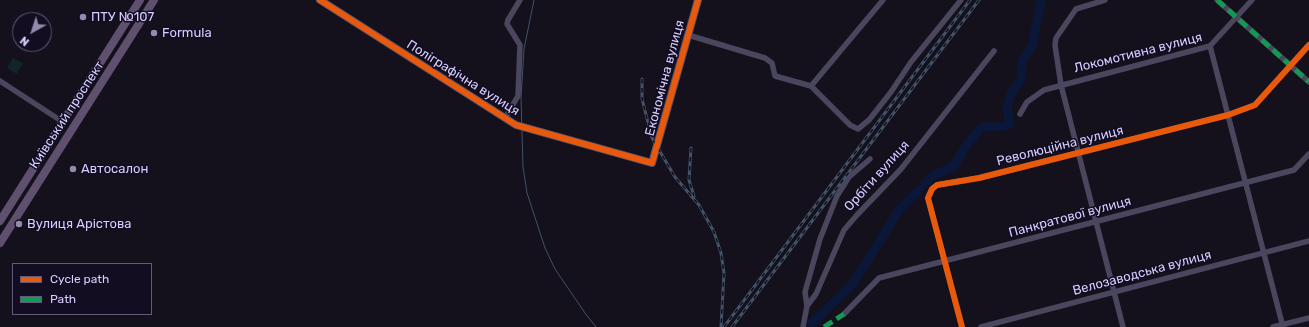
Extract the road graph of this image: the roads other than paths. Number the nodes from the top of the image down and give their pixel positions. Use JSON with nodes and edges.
{"nodes":[{"id":1,"x":140,"y":0,"type":"edge"},
{"id":2,"x":154,"y":0,"type":"edge"},
{"id":3,"x":320,"y":0,"type":"edge"},
{"id":4,"x":520,"y":0,"type":"edge"},
{"id":5,"x":698,"y":0,"type":"edge"},
{"id":6,"x":883,"y":0,"type":"edge"},
{"id":7,"x":961,"y":0,"type":"edge"},
{"id":8,"x":1105,"y":0,"type":"edge"},
{"id":9,"x":1217,"y":0,"type":"edge"},
{"id":10,"x":1252,"y":0,"type":"edge"},
{"id":11,"x":1236,"y":18,"type":"junction"},
{"id":12,"x":688,"y":35,"type":"junction"},
{"id":13,"x":1309,"y":45,"type":"edge"},
{"id":14,"x":1210,"y":46,"type":"junction"},
{"id":15,"x":994,"y":51,"type":"dead end"},
{"id":16,"x":1291,"y":66,"type":"junction"},
{"id":17,"x":0,"y":81,"type":"edge"},
{"id":18,"x":1309,"y":82,"type":"edge"},
{"id":19,"x":1060,"y":84,"type":"junction"},
{"id":20,"x":811,"y":86,"type":"junction"},
{"id":21,"x":1020,"y":114,"type":"dead end"},
{"id":22,"x":1228,"y":115,"type":"junction"},
{"id":23,"x":505,"y":118,"type":"junction"},
{"id":24,"x":63,"y":122,"type":"junction"},
{"id":25,"x":1077,"y":154,"type":"junction"},
{"id":26,"x":1309,"y":154,"type":"edge"},
{"id":27,"x":870,"y":159,"type":"dead end"},
{"id":28,"x":652,"y":163,"type":"joint"},
{"id":29,"x":1246,"y":183,"type":"junction"},
{"id":30,"x":0,"y":222,"type":"edge"},
{"id":31,"x":1096,"y":222,"type":"junction"},
{"id":32,"x":1,"y":239,"type":"edge"},
{"id":33,"x":1309,"y":241,"type":"edge"},
{"id":34,"x":1264,"y":253,"type":"junction"},
{"id":35,"x":945,"y":262,"type":"junction"},
{"id":36,"x":1114,"y":292,"type":"junction"},
{"id":37,"x":807,"y":306,"type":"junction"},
{"id":38,"x":844,"y":314,"type":"dead end"},
{"id":39,"x":1309,"y":318,"type":"edge"},
{"id":40,"x":1283,"y":326,"type":"edge"},
{"id":41,"x":803,"y":327,"type":"edge"},
{"id":42,"x":962,"y":327,"type":"edge"},
{"id":43,"x":981,"y":327,"type":"edge"},
{"id":44,"x":1123,"y":327,"type":"edge"},
{"id":45,"x":1273,"y":327,"type":"edge"}],
"edges":[{"from":1,"to":24,"type":"main road","name":"Київський проспект"},
{"from":2,"to":32,"type":"main road","name":"Київський проспект"},
{"from":3,"to":23,"type":"street","name":"Поліграфічна вулиця"},
{"from":4,"to":23,"type":"street"},
{"from":5,"to":12,"type":"street","name":"Економічна вулиця"},
{"from":6,"to":20,"type":"street"},
{"from":7,"to":20,"type":"street"},
{"from":8,"to":19,"type":"street"},
{"from":9,"to":11,"type":"street"},
{"from":10,"to":11,"type":"street","name":"Локомотивна вулиця"},
{"from":11,"to":14,"type":"street","name":"Локомотивна вулиця"},
{"from":11,"to":16,"type":"street"},
{"from":12,"to":20,"type":"street"},
{"from":12,"to":28,"type":"street","name":"Економічна вулиця"},
{"from":13,"to":16,"type":"street","name":"Революційна вулиця"},
{"from":14,"to":19,"type":"street","name":"Локомотивна вулиця"},
{"from":14,"to":22,"type":"street"},
{"from":15,"to":37,"type":"street","name":"Орбіти вулиця"},
{"from":16,"to":18,"type":"street"},
{"from":16,"to":22,"type":"street","name":"Революційна вулиця"},
{"from":17,"to":24,"type":"street"},
{"from":19,"to":21,"type":"street","name":"Локомотивна вулиця"},
{"from":19,"to":25,"type":"street"},
{"from":22,"to":25,"type":"street","name":"Революційна вулиця"},
{"from":22,"to":29,"type":"street"},
{"from":23,"to":28,"type":"street","name":"Поліграфічна вулиця"},
{"from":24,"to":30,"type":"main road","name":"Київський проспект"},
{"from":25,"to":31,"type":"street"},
{"from":25,"to":35,"type":"street","name":"Революційна вулиця"},
{"from":26,"to":29,"type":"street","name":"Панкратової вулиця"},
{"from":27,"to":37,"type":"street"},
{"from":29,"to":31,"type":"street","name":"Панкратової вулиця"},
{"from":29,"to":34,"type":"street"},
{"from":31,"to":35,"type":"street","name":"Панкратової вулиця"},
{"from":31,"to":36,"type":"street"},
{"from":33,"to":34,"type":"street","name":"Велозаводська вулиця"},
{"from":34,"to":36,"type":"street","name":"Велозаводська вулиця"},
{"from":34,"to":40,"type":"street"},
{"from":35,"to":38,"type":"street","name":"Панкратової вулиця"},
{"from":35,"to":42,"type":"street","name":"Революційна вулиця"},
{"from":36,"to":43,"type":"street","name":"Велозаводська вулиця"},
{"from":36,"to":44,"type":"street"},
{"from":37,"to":41,"type":"street"},
{"from":39,"to":40,"type":"street"},
{"from":40,"to":45,"type":"street"}]}
